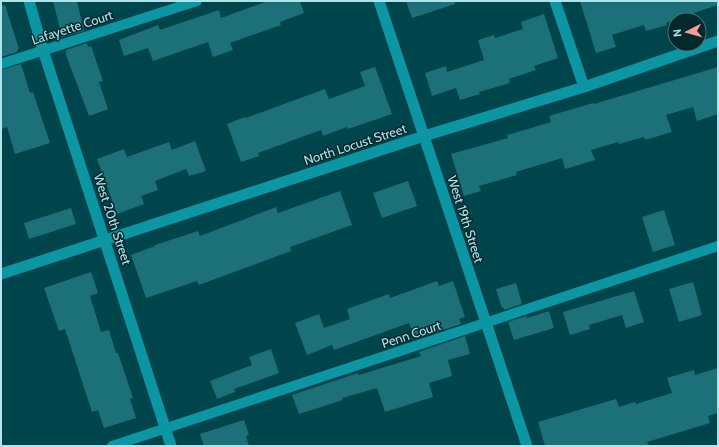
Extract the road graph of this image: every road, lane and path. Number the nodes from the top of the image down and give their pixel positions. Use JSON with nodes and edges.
{"nodes":[{"id":1,"x":30,"y":1,"type":"edge"},
{"id":2,"x":198,"y":1,"type":"edge"},
{"id":3,"x":379,"y":1,"type":"edge"},
{"id":4,"x":555,"y":1,"type":"edge"},
{"id":5,"x":718,"y":41,"type":"edge"},
{"id":6,"x":44,"y":50,"type":"junction"},
{"id":7,"x":1,"y":64,"type":"edge"},
{"id":8,"x":584,"y":87,"type":"junction"},
{"id":9,"x":424,"y":136,"type":"junction"},
{"id":10,"x":105,"y":240,"type":"junction"},
{"id":11,"x":718,"y":246,"type":"edge"},
{"id":12,"x":1,"y":274,"type":"edge"},
{"id":13,"x":486,"y":323,"type":"junction"},
{"id":14,"x":165,"y":429,"type":"junction"},
{"id":15,"x":112,"y":446,"type":"edge"},
{"id":16,"x":171,"y":446,"type":"edge"},
{"id":17,"x":527,"y":446,"type":"edge"}],
"edges":[{"from":1,"to":6,"type":"street","name":"West 20th Street"},
{"from":2,"to":6,"type":"lane","name":"Lafayette Court"},
{"from":3,"to":9,"type":"street","name":"West 19th Street"},
{"from":4,"to":8,"type":"street"},
{"from":5,"to":8,"type":"street","name":"North Locust Street"},
{"from":6,"to":7,"type":"lane","name":"Lafayette Court"},
{"from":6,"to":10,"type":"street","name":"West 20th Street"},
{"from":8,"to":9,"type":"street","name":"North Locust Street"},
{"from":9,"to":10,"type":"street","name":"North Locust Street"},
{"from":9,"to":13,"type":"street","name":"West 19th Street"},
{"from":10,"to":12,"type":"street","name":"North Locust Street"},
{"from":10,"to":14,"type":"street","name":"West 20th Street"},
{"from":11,"to":13,"type":"lane","name":"Penn Court"},
{"from":13,"to":14,"type":"lane","name":"Penn Court"},
{"from":13,"to":17,"type":"street","name":"West 19th Street"},
{"from":14,"to":15,"type":"lane","name":"Penn Court"},
{"from":14,"to":16,"type":"street","name":"West 20th Street"}]}
